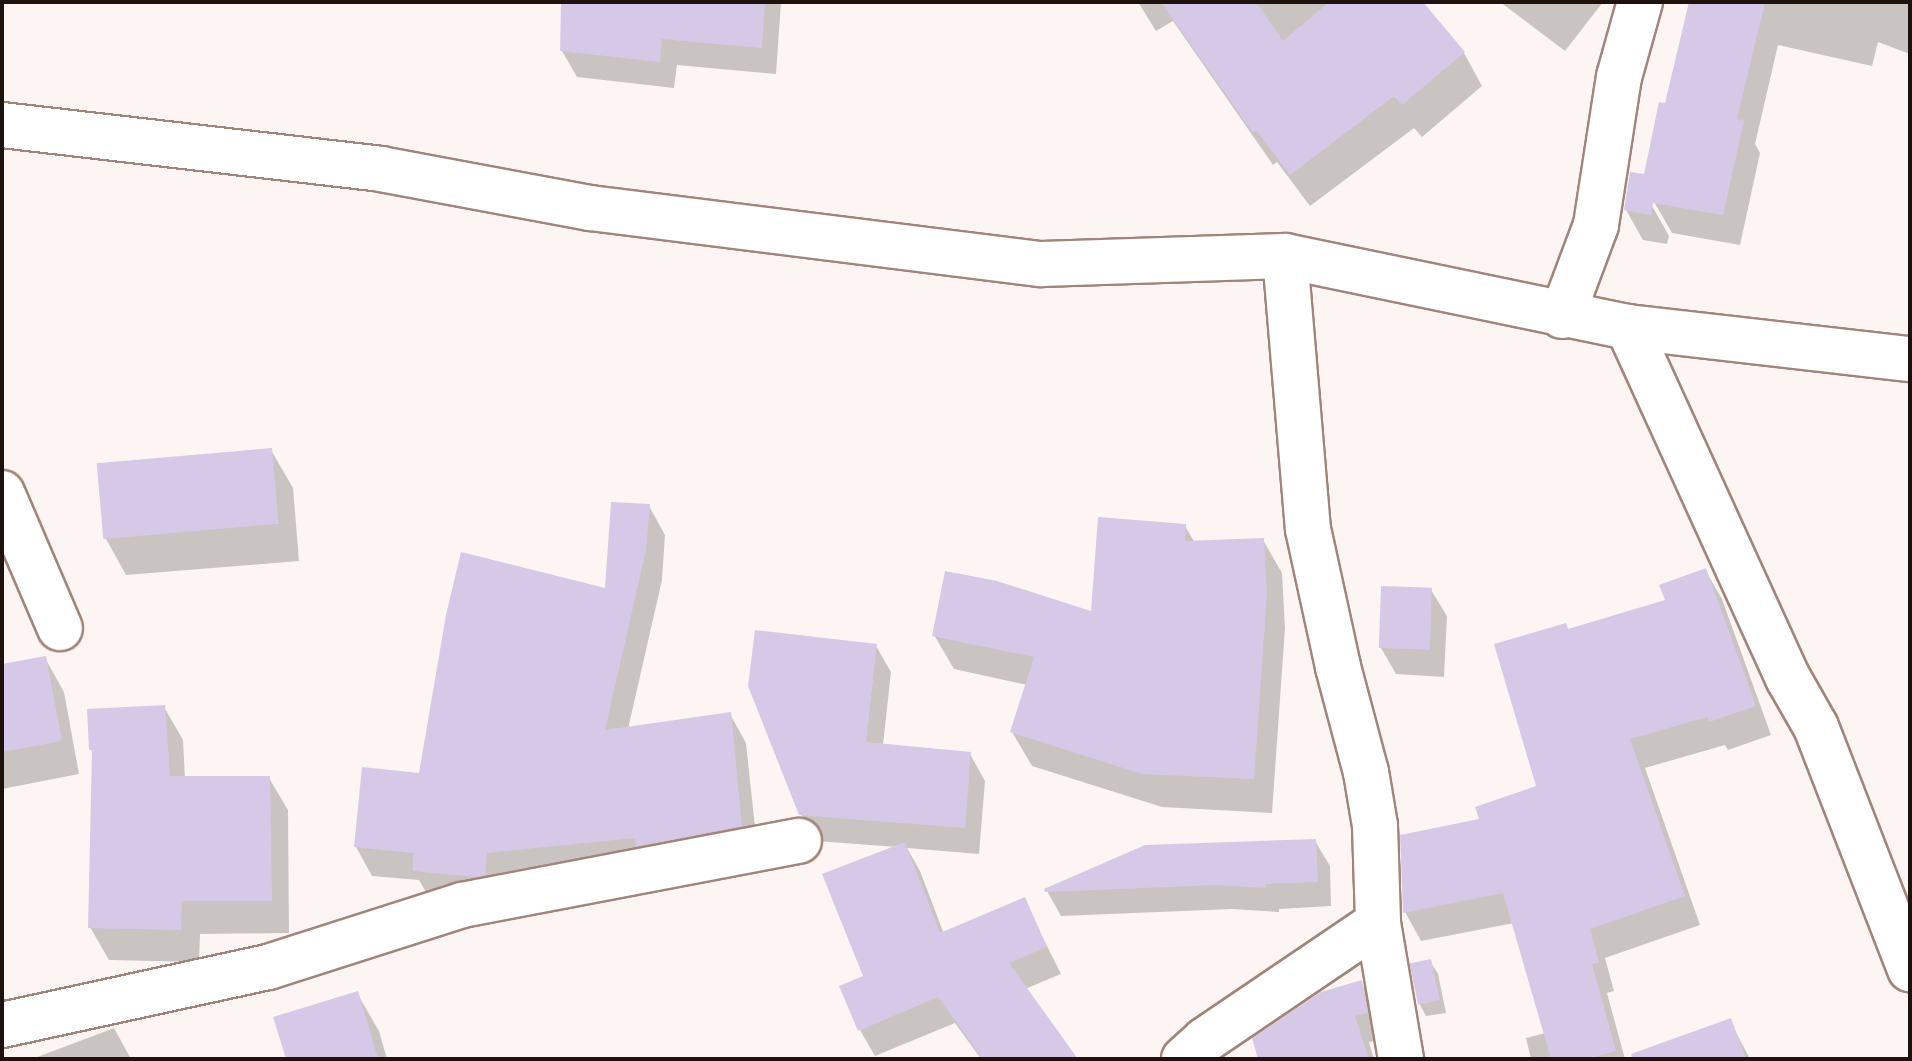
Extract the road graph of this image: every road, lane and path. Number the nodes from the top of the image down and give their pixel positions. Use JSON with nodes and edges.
{"nodes":[{"id":1,"x":1640,"y":2,"type":"edge"},
{"id":2,"x":2,"y":125,"type":"edge"},
{"id":3,"x":1285,"y":256,"type":"junction"},
{"id":4,"x":1562,"y":316,"type":"junction"},
{"id":5,"x":1628,"y":327,"type":"junction"},
{"id":6,"x":1910,"y":359,"type":"edge"},
{"id":7,"x":2,"y":493,"type":"edge"},
{"id":8,"x":60,"y":628,"type":"dead end"},
{"id":9,"x":799,"y":841,"type":"dead end"},
{"id":10,"x":1378,"y":923,"type":"junction"},
{"id":11,"x":1910,"y":969,"type":"edge"},
{"id":12,"x":2,"y":1025,"type":"edge"},
{"id":13,"x":1184,"y":1059,"type":"edge"},
{"id":14,"x":1401,"y":1059,"type":"edge"}],
"edges":[{"from":1,"to":4,"type":"street"},
{"from":2,"to":3,"type":"street"},
{"from":3,"to":4,"type":"street"},
{"from":3,"to":10,"type":"street"},
{"from":4,"to":5,"type":"street"},
{"from":5,"to":6,"type":"street"},
{"from":5,"to":11,"type":"street"},
{"from":7,"to":8,"type":"street"},
{"from":9,"to":12,"type":"street"},
{"from":10,"to":13,"type":"street"},
{"from":10,"to":14,"type":"street"}]}
